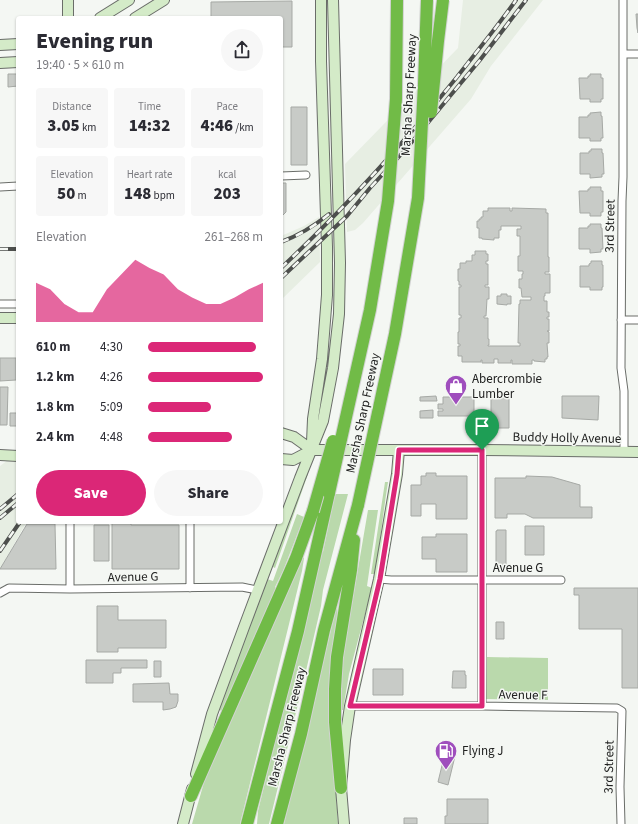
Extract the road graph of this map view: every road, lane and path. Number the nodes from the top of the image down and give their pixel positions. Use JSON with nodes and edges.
{"nodes":[{"id":1,"x":68,"y":0,"type":"edge"},
{"id":2,"x":129,"y":0,"type":"edge"},
{"id":3,"x":164,"y":0,"type":"edge"},
{"id":4,"x":320,"y":0,"type":"edge"},
{"id":5,"x":333,"y":0,"type":"edge"},
{"id":6,"x":397,"y":0,"type":"edge"},
{"id":7,"x":427,"y":0,"type":"edge"},
{"id":8,"x":443,"y":0,"type":"edge"},
{"id":9,"x":623,"y":0,"type":"edge"},
{"id":10,"x":68,"y":16,"type":"edge"},
{"id":11,"x":103,"y":16,"type":"edge"},
{"id":12,"x":138,"y":16,"type":"edge"},
{"id":13,"x":16,"y":44,"type":"edge"},
{"id":14,"x":0,"y":45,"type":"edge"},
{"id":15,"x":624,"y":54,"type":"junction"},
{"id":16,"x":638,"y":54,"type":"edge"},
{"id":17,"x":0,"y":62,"type":"edge"},
{"id":18,"x":16,"y":62,"type":"edge"},
{"id":19,"x":306,"y":175,"type":"dead end"},
{"id":20,"x":283,"y":176,"type":"edge"},
{"id":21,"x":16,"y":186,"type":"edge"},
{"id":22,"x":0,"y":187,"type":"edge"},
{"id":23,"x":418,"y":198,"type":"junction"},
{"id":24,"x":0,"y":304,"type":"edge"},
{"id":25,"x":16,"y":304,"type":"edge"},
{"id":26,"x":0,"y":318,"type":"edge"},
{"id":27,"x":16,"y":318,"type":"edge"},
{"id":28,"x":621,"y":320,"type":"junction"},
{"id":29,"x":638,"y":320,"type":"edge"},
{"id":30,"x":363,"y":342,"type":"junction"},
{"id":31,"x":283,"y":434,"type":"edge"},
{"id":32,"x":0,"y":449,"type":"edge"},
{"id":33,"x":16,"y":450,"type":"edge"},
{"id":34,"x":312,"y":450,"type":"junction"},
{"id":35,"x":399,"y":450,"type":"junction"},
{"id":36,"x":482,"y":450,"type":"junction"},
{"id":37,"x":624,"y":452,"type":"junction"},
{"id":38,"x":638,"y":452,"type":"edge"},
{"id":39,"x":0,"y":455,"type":"edge"},
{"id":40,"x":16,"y":456,"type":"edge"},
{"id":41,"x":283,"y":459,"type":"edge"},
{"id":42,"x":358,"y":505,"type":"junction"},
{"id":43,"x":283,"y":522,"type":"edge"},
{"id":44,"x":70,"y":524,"type":"edge"},
{"id":45,"x":190,"y":524,"type":"edge"},
{"id":46,"x":282,"y":524,"type":"edge"},
{"id":47,"x":380,"y":579,"type":"junction"},
{"id":48,"x":482,"y":580,"type":"junction"},
{"id":49,"x":561,"y":580,"type":"dead end"},
{"id":50,"x":190,"y":588,"type":"junction"},
{"id":51,"x":70,"y":589,"type":"junction"},
{"id":52,"x":257,"y":590,"type":"junction"},
{"id":53,"x":0,"y":593,"type":"edge"},
{"id":54,"x":350,"y":706,"type":"junction"},
{"id":55,"x":482,"y":706,"type":"junction"},
{"id":56,"x":622,"y":711,"type":"joint"},
{"id":57,"x":341,"y":788,"type":"junction"},
{"id":58,"x":191,"y":796,"type":"junction"},
{"id":59,"x":183,"y":824,"type":"edge"},
{"id":60,"x":248,"y":824,"type":"edge"},
{"id":61,"x":277,"y":824,"type":"edge"},
{"id":62,"x":344,"y":824,"type":"edge"},
{"id":63,"x":621,"y":824,"type":"edge"}],
"edges":[{"from":1,"to":10,"type":"main road"},
{"from":2,"to":11,"type":"main road"},
{"from":3,"to":12,"type":"main road"},
{"from":4,"to":34,"type":"main road"},
{"from":5,"to":34,"type":"main road"},
{"from":6,"to":30,"type":"highway","name":"Marsha Sharp Freeway","bridge":true},
{"from":7,"to":23,"type":"highway","name":"Marsha Sharp Freeway","bridge":true},
{"from":8,"to":23,"type":"highway","bridge":true},
{"from":9,"to":15,"type":"street","name":"3rd Street"},
{"from":13,"to":14,"type":"main road"},
{"from":15,"to":16,"type":"street"},
{"from":15,"to":28,"type":"street","name":"3rd Street"},
{"from":17,"to":18,"type":"main road"},
{"from":19,"to":20,"type":"street"},
{"from":21,"to":22,"type":"street"},
{"from":23,"to":42,"type":"highway","name":"Marsha Sharp Freeway","bridge":true},
{"from":24,"to":25,"type":"street"},
{"from":26,"to":27,"type":"main road"},
{"from":28,"to":29,"type":"street"},
{"from":28,"to":37,"type":"street","name":"3rd Street"},
{"from":30,"to":58,"type":"highway","bridge":true},
{"from":30,"to":60,"type":"highway","name":"Marsha Sharp Freeway","bridge":true},
{"from":31,"to":34,"type":"main road"},
{"from":32,"to":33,"type":"main road"},
{"from":34,"to":35,"type":"main road","name":"Buddy Holly Avenue"},
{"from":34,"to":41,"type":"main road","name":"Buddy Holly Avenue"},
{"from":34,"to":43,"type":"main road"},
{"from":35,"to":36,"type":"main road","name":"Buddy Holly Avenue"},
{"from":35,"to":47,"type":"main road"},
{"from":36,"to":37,"type":"main road","name":"Buddy Holly Avenue"},
{"from":36,"to":48,"type":"street"},
{"from":37,"to":38,"type":"main road","name":"Buddy Holly Avenue"},
{"from":39,"to":40,"type":"main road"},
{"from":42,"to":57,"type":"highway"},
{"from":42,"to":61,"type":"highway","name":"Marsha Sharp Freeway"},
{"from":44,"to":51,"type":"street"},
{"from":45,"to":50,"type":"street"},
{"from":46,"to":52,"type":"main road"},
{"from":47,"to":48,"type":"street","name":"Avenue G"},
{"from":47,"to":54,"type":"main road"},
{"from":48,"to":49,"type":"street","name":"Avenue G"},
{"from":48,"to":55,"type":"street"},
{"from":50,"to":51,"type":"street","name":"Avenue G"},
{"from":50,"to":52,"type":"street","name":"Avenue G"},
{"from":51,"to":53,"type":"street","name":"Avenue G"},
{"from":52,"to":58,"type":"main road"},
{"from":54,"to":55,"type":"street","name":"Avenue F"},
{"from":54,"to":57,"type":"main road"},
{"from":55,"to":56,"type":"street","name":"Avenue F"},
{"from":56,"to":63,"type":"street","name":"3rd Street"},
{"from":57,"to":62,"type":"main road"},
{"from":58,"to":59,"type":"main road"}]}
